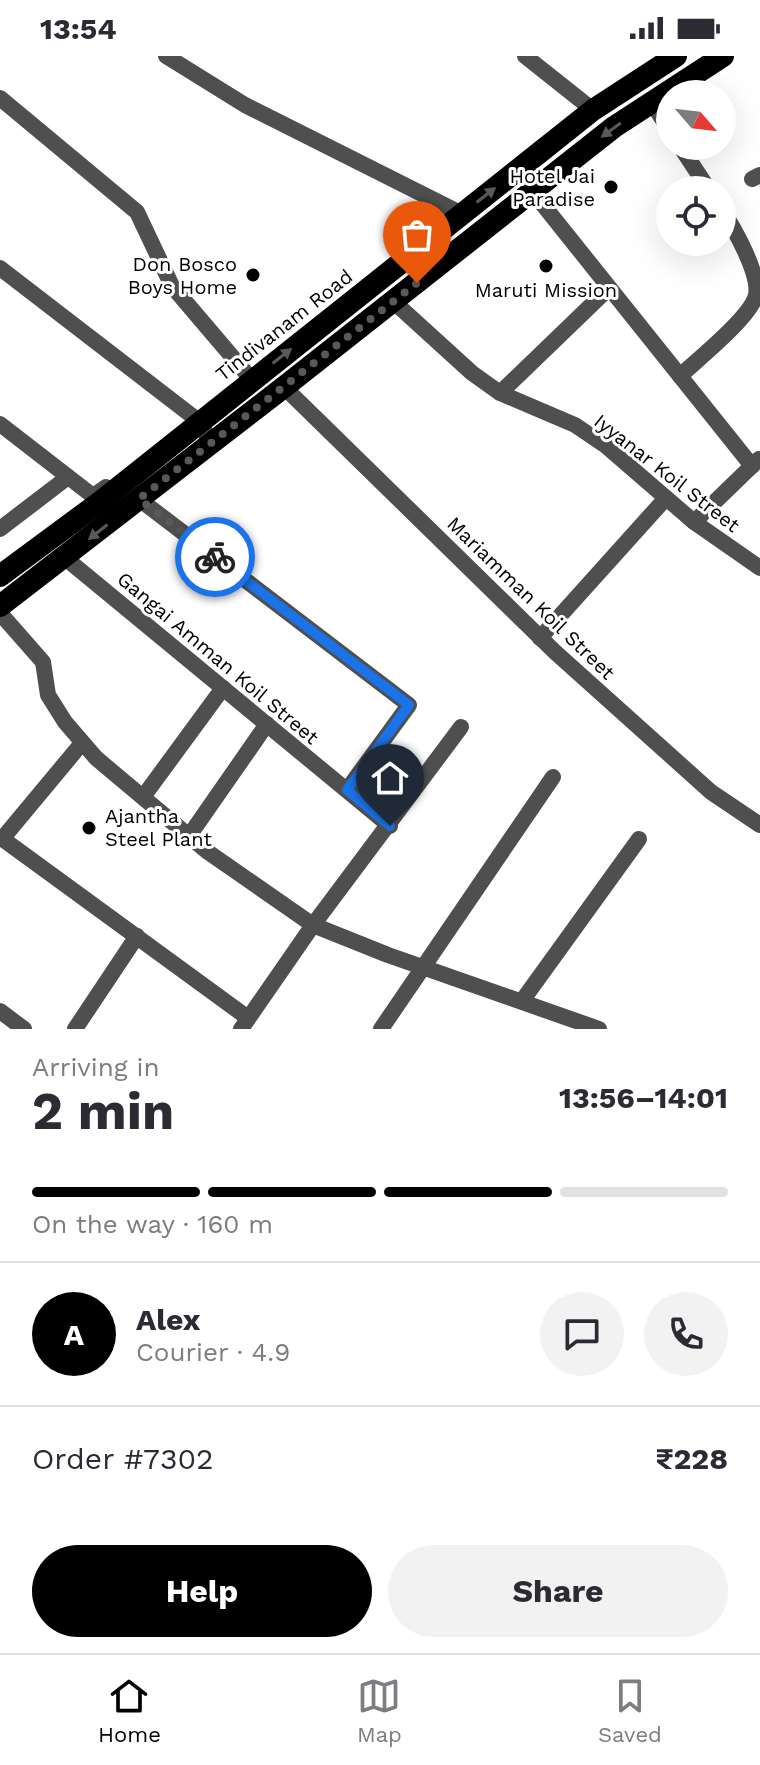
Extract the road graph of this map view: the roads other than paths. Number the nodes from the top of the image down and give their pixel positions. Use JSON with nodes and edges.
{"nodes":[{"id":1,"x":166,"y":56,"type":"edge"},
{"id":2,"x":525,"y":56,"type":"edge"},
{"id":3,"x":555,"y":56,"type":"edge"},
{"id":4,"x":723,"y":56,"type":"edge"},
{"id":5,"x":674,"y":57,"type":"edge"},
{"id":6,"x":184,"y":61,"type":"edge"},
{"id":7,"x":544,"y":70,"type":"junction"},
{"id":8,"x":0,"y":98,"type":"edge"},
{"id":9,"x":652,"y":103,"type":"junction"},
{"id":10,"x":656,"y":109,"type":"edge"},
{"id":11,"x":593,"y":110,"type":"junction"},
{"id":12,"x":532,"y":191,"type":"junction"},
{"id":13,"x":462,"y":214,"type":"junction"},
{"id":14,"x":736,"y":237,"type":"edge"},
{"id":15,"x":0,"y":268,"type":"edge"},
{"id":16,"x":609,"y":288,"type":"junction"},
{"id":17,"x":394,"y":302,"type":"junction"},
{"id":18,"x":680,"y":376,"type":"junction"},
{"id":19,"x":252,"y":380,"type":"junction"},
{"id":20,"x":284,"y":387,"type":"junction"},
{"id":21,"x":500,"y":393,"type":"junction"},
{"id":22,"x":197,"y":420,"type":"junction"},
{"id":23,"x":0,"y":424,"type":"edge"},
{"id":24,"x":211,"y":444,"type":"junction"},
{"id":25,"x":756,"y":462,"type":"edge"},
{"id":26,"x":68,"y":477,"type":"junction"},
{"id":27,"x":666,"y":498,"type":"junction"},
{"id":28,"x":139,"y":499,"type":"junction"},
{"id":29,"x":694,"y":522,"type":"junction"},
{"id":30,"x":0,"y":529,"type":"edge"},
{"id":31,"x":64,"y":557,"type":"junction"},
{"id":32,"x":760,"y":568,"type":"edge"},
{"id":33,"x":0,"y":576,"type":"edge"},
{"id":34,"x":0,"y":606,"type":"edge"},
{"id":35,"x":0,"y":613,"type":"edge"},
{"id":36,"x":540,"y":638,"type":"junction"},
{"id":37,"x":223,"y":688,"type":"junction"},
{"id":38,"x":267,"y":724,"type":"junction"},
{"id":39,"x":461,"y":727,"type":"dead end"},
{"id":40,"x":82,"y":743,"type":"junction"},
{"id":41,"x":553,"y":777,"type":"dead end"},
{"id":42,"x":347,"y":790,"type":"junction"},
{"id":43,"x":143,"y":797,"type":"junction"},
{"id":44,"x":760,"y":825,"type":"edge"},
{"id":45,"x":390,"y":826,"type":"junction"},
{"id":46,"x":189,"y":836,"type":"junction"},
{"id":47,"x":2,"y":838,"type":"edge"},
{"id":48,"x":639,"y":839,"type":"dead end"},
{"id":49,"x":313,"y":925,"type":"junction"},
{"id":50,"x":137,"y":936,"type":"junction"},
{"id":51,"x":421,"y":966,"type":"junction"},
{"id":52,"x":522,"y":1001,"type":"junction"},
{"id":53,"x":0,"y":1011,"type":"edge"},
{"id":54,"x":245,"y":1024,"type":"edge"},
{"id":55,"x":24,"y":1029,"type":"edge"},
{"id":56,"x":75,"y":1029,"type":"edge"},
{"id":57,"x":381,"y":1029,"type":"edge"},
{"id":58,"x":599,"y":1029,"type":"edge"}],
"edges":[{"from":1,"to":6,"type":"street"},
{"from":2,"to":7,"type":"street"},
{"from":3,"to":7,"type":"street"},
{"from":4,"to":9,"type":"highway"},
{"from":5,"to":11,"type":"highway","name":"Tindivanam Road"},
{"from":6,"to":13,"type":"street"},
{"from":7,"to":11,"type":"street"},
{"from":8,"to":19,"type":"street"},
{"from":9,"to":10,"type":"street"},
{"from":9,"to":12,"type":"highway","one_way":true},
{"from":13,"to":11,"type":"highway","name":"Tindivanam Road","one_way":true},
{"from":12,"to":16,"type":"street"},
{"from":12,"to":17,"type":"highway"},
{"from":19,"to":13,"type":"highway","name":"Tindivanam Road","one_way":true},
{"from":14,"to":18,"type":"street"},
{"from":15,"to":22,"type":"street"},
{"from":16,"to":18,"type":"street"},
{"from":16,"to":21,"type":"street"},
{"from":17,"to":20,"type":"highway"},
{"from":17,"to":21,"type":"street","name":"Iyyanar Koil Street"},
{"from":18,"to":25,"type":"street"},
{"from":19,"to":22,"type":"highway","name":"Tindivanam Road"},
{"from":20,"to":24,"type":"highway"},
{"from":20,"to":36,"type":"street","name":"Mariamman Koil Street"},
{"from":21,"to":27,"type":"street","name":"Iyyanar Koil Street"},
{"from":22,"to":24,"type":"street"},
{"from":22,"to":26,"type":"street"},
{"from":22,"to":33,"type":"highway","name":"Tindivanam Road"},
{"from":23,"to":26,"type":"street"},
{"from":24,"to":28,"type":"highway"},
{"from":25,"to":29,"type":"street"},
{"from":26,"to":30,"type":"street"},
{"from":27,"to":29,"type":"street","name":"Iyyanar Koil Street"},
{"from":27,"to":36,"type":"street"},
{"from":28,"to":31,"type":"highway","one_way":true},
{"from":28,"to":42,"type":"street"},
{"from":29,"to":32,"type":"street","name":"Iyyanar Koil Street"},
{"from":31,"to":34,"type":"highway"},
{"from":31,"to":37,"type":"street","name":"Gangai Amman Koil Street"},
{"from":35,"to":40,"type":"street"},
{"from":36,"to":44,"type":"street","name":"Mariamman Koil Street"},
{"from":37,"to":38,"type":"street","name":"Gangai Amman Koil Street"},
{"from":37,"to":43,"type":"street"},
{"from":38,"to":42,"type":"street","name":"Gangai Amman Koil Street"},
{"from":38,"to":46,"type":"street"},
{"from":39,"to":45,"type":"street"},
{"from":40,"to":43,"type":"street"},
{"from":40,"to":47,"type":"street"},
{"from":41,"to":51,"type":"street"},
{"from":42,"to":45,"type":"street","name":"Gangai Amman Koil Street"},
{"from":43,"to":46,"type":"street"},
{"from":45,"to":49,"type":"street"},
{"from":46,"to":49,"type":"street"},
{"from":47,"to":50,"type":"street"},
{"from":48,"to":52,"type":"street"},
{"from":49,"to":51,"type":"street"},
{"from":49,"to":54,"type":"street"},
{"from":50,"to":54,"type":"street"},
{"from":50,"to":56,"type":"street"},
{"from":51,"to":52,"type":"street"},
{"from":51,"to":57,"type":"street"},
{"from":52,"to":58,"type":"street"},
{"from":53,"to":55,"type":"street"}]}
